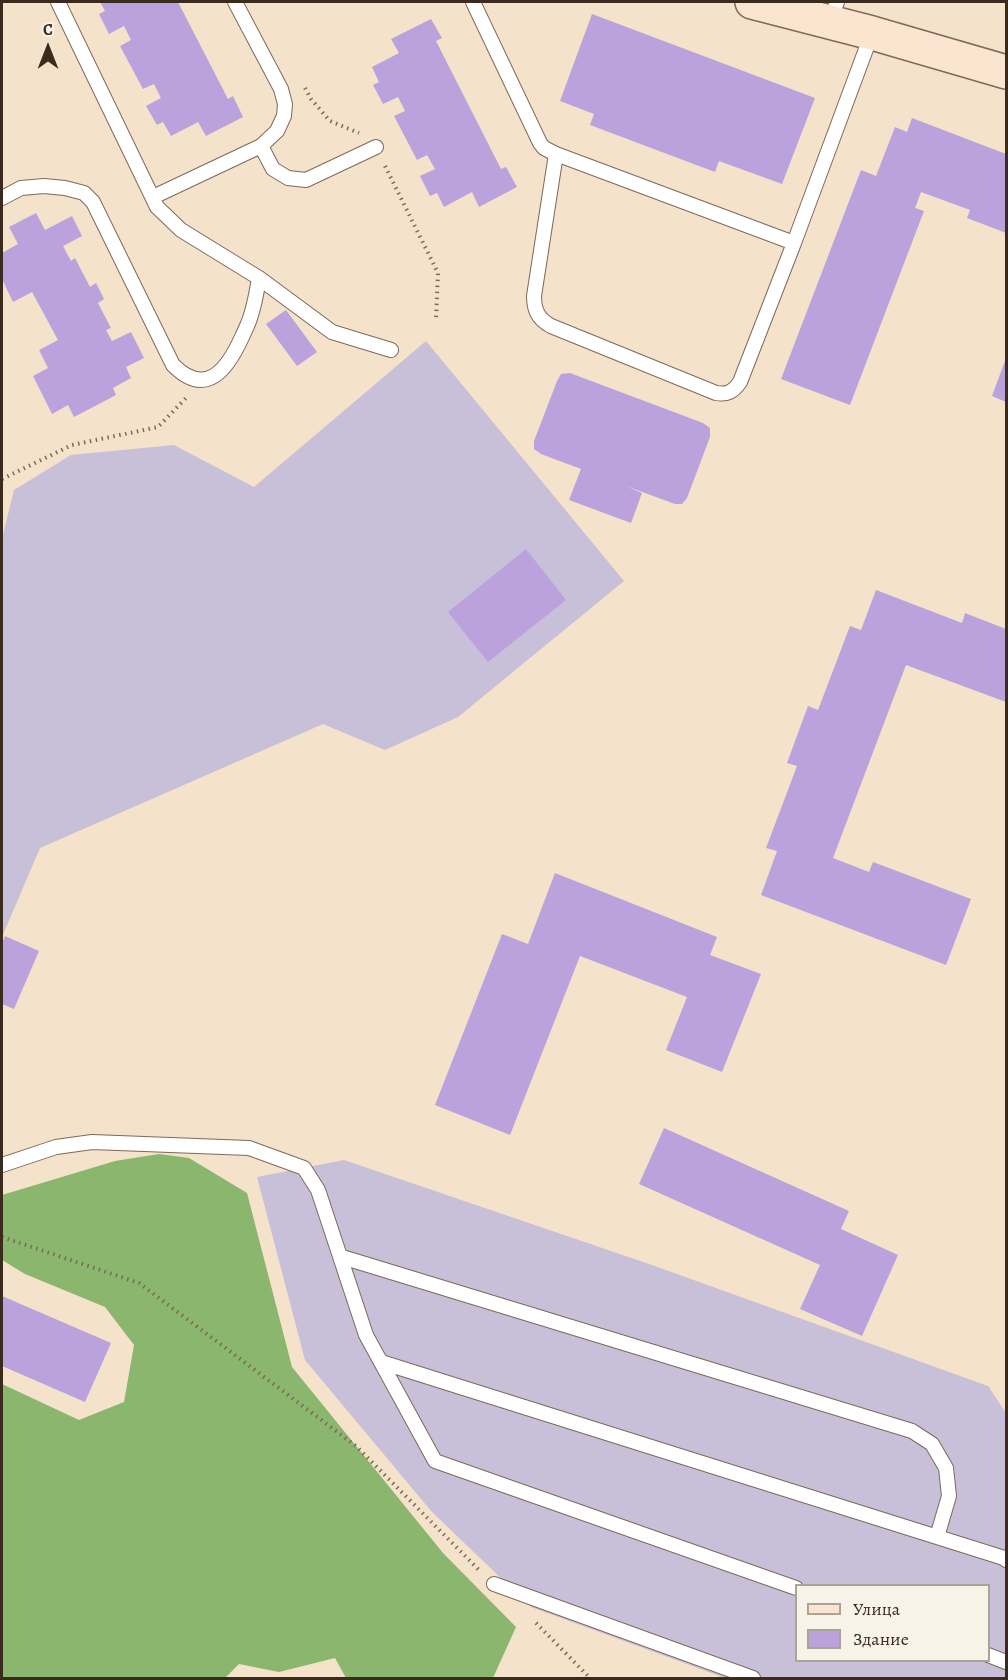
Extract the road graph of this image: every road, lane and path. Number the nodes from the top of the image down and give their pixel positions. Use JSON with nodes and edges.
{"nodes":[{"id":1,"x":57,"y":2,"type":"edge"},
{"id":2,"x":235,"y":2,"type":"edge"},
{"id":3,"x":473,"y":2,"type":"edge"},
{"id":4,"x":752,"y":2,"type":"edge"},
{"id":5,"x":833,"y":12,"type":"edge"},
{"id":6,"x":872,"y":33,"type":"junction"},
{"id":7,"x":1006,"y":72,"type":"edge"},
{"id":8,"x":301,"y":80,"type":"dead end"},
{"id":9,"x":261,"y":146,"type":"junction"},
{"id":10,"x":375,"y":147,"type":"junction"},
{"id":11,"x":556,"y":154,"type":"junction"},
{"id":12,"x":153,"y":197,"type":"junction"},
{"id":13,"x":2,"y":198,"type":"edge"},
{"id":14,"x":794,"y":243,"type":"junction"},
{"id":15,"x":260,"y":278,"type":"junction"},
{"id":16,"x":436,"y":319,"type":"dead end"},
{"id":17,"x":392,"y":350,"type":"dead end"},
{"id":18,"x":204,"y":379,"type":"junction"},
{"id":19,"x":2,"y":479,"type":"edge"},
{"id":20,"x":2,"y":1165,"type":"edge"},
{"id":21,"x":2,"y":1237,"type":"edge"},
{"id":22,"x":342,"y":1257,"type":"junction"},
{"id":23,"x":381,"y":1362,"type":"junction"},
{"id":24,"x":937,"y":1537,"type":"junction"},
{"id":25,"x":1006,"y":1560,"type":"edge"},
{"id":26,"x":494,"y":1584,"type":"joint"},
{"id":27,"x":795,"y":1588,"type":"edge"},
{"id":28,"x":528,"y":1615,"type":"dead end"},
{"id":29,"x":990,"y":1656,"type":"edge"},
{"id":30,"x":1006,"y":1662,"type":"edge"},
{"id":31,"x":590,"y":1678,"type":"edge"},
{"id":32,"x":753,"y":1678,"type":"edge"}],
"edges":[{"from":1,"to":12,"type":"lane"},
{"from":2,"to":9,"type":"lane"},
{"from":3,"to":11,"type":"lane"},
{"from":4,"to":5,"type":"street"},
{"from":5,"to":6,"type":"street"},
{"from":6,"to":7,"type":"street"},
{"from":6,"to":14,"type":"lane"},
{"from":8,"to":10,"type":"path"},
{"from":9,"to":10,"type":"lane"},
{"from":9,"to":12,"type":"lane"},
{"from":10,"to":16,"type":"path"},
{"from":11,"to":14,"type":"lane"},
{"from":11,"to":14,"type":"lane"},
{"from":12,"to":15,"type":"lane"},
{"from":13,"to":18,"type":"lane"},
{"from":15,"to":17,"type":"lane"},
{"from":15,"to":18,"type":"lane"},
{"from":18,"to":19,"type":"path"},
{"from":20,"to":22,"type":"lane"},
{"from":21,"to":26,"type":"path"},
{"from":22,"to":23,"type":"lane"},
{"from":22,"to":24,"type":"lane"},
{"from":23,"to":24,"type":"lane"},
{"from":23,"to":27,"type":"lane"},
{"from":24,"to":25,"type":"lane"},
{"from":26,"to":32,"type":"lane"},
{"from":28,"to":31,"type":"path"},
{"from":29,"to":30,"type":"lane"}]}
